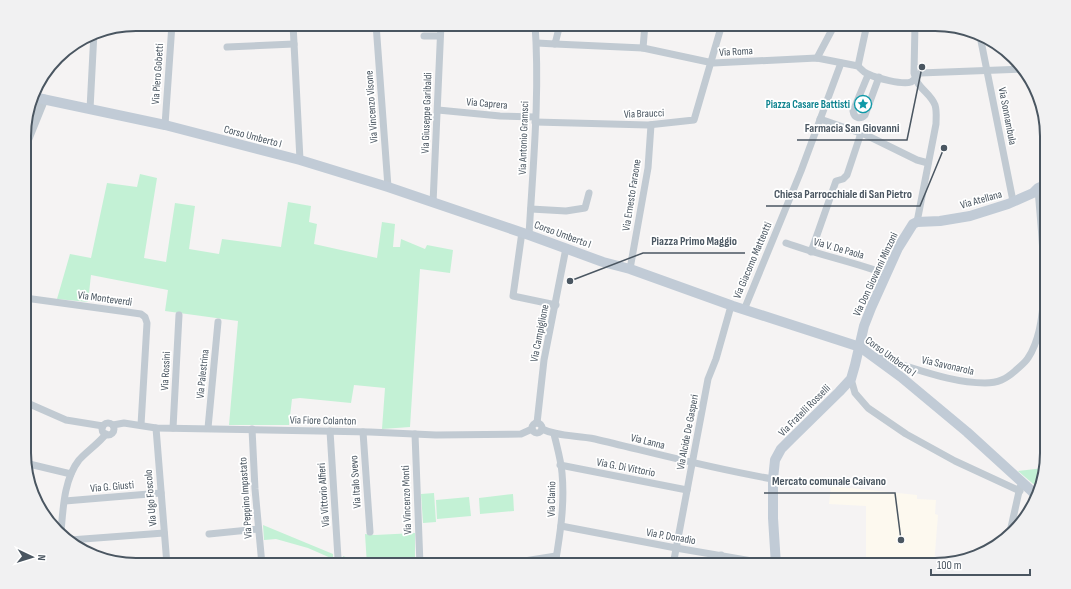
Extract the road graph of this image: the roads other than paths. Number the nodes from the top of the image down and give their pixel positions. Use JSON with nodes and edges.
{"nodes":[{"id":1,"x":171,"y":31,"type":"edge"},
{"id":2,"x":293,"y":31,"type":"edge"},
{"id":3,"x":377,"y":31,"type":"edge"},
{"id":4,"x":440,"y":31,"type":"edge"},
{"id":5,"x":536,"y":31,"type":"edge"},
{"id":6,"x":558,"y":31,"type":"edge"},
{"id":7,"x":644,"y":31,"type":"edge"},
{"id":8,"x":720,"y":31,"type":"edge"},
{"id":9,"x":831,"y":31,"type":"edge"},
{"id":10,"x":866,"y":31,"type":"edge"},
{"id":11,"x":915,"y":31,"type":"edge"},
{"id":12,"x":424,"y":36,"type":"dead end"},
{"id":13,"x":440,"y":36,"type":"junction"},
{"id":14,"x":94,"y":40,"type":"edge"},
{"id":15,"x":981,"y":42,"type":"edge"},
{"id":16,"x":537,"y":43,"type":"junction"},
{"id":17,"x":294,"y":44,"type":"junction"},
{"id":18,"x":555,"y":44,"type":"junction"},
{"id":19,"x":227,"y":47,"type":"dead end"},
{"id":20,"x":643,"y":48,"type":"junction"},
{"id":21,"x":817,"y":58,"type":"junction"},
{"id":22,"x":710,"y":62,"type":"junction"},
{"id":23,"x":841,"y":63,"type":"junction"},
{"id":24,"x":858,"y":66,"type":"junction"},
{"id":25,"x":1016,"y":69,"type":"edge"},
{"id":26,"x":987,"y":70,"type":"junction"},
{"id":27,"x":868,"y":75,"type":"junction"},
{"id":28,"x":880,"y":77,"type":"junction"},
{"id":29,"x":915,"y":80,"type":"junction"},
{"id":30,"x":39,"y":98,"type":"edge"},
{"id":31,"x":44,"y":99,"type":"junction"},
{"id":32,"x":90,"y":109,"type":"junction"},
{"id":33,"x":438,"y":110,"type":"junction"},
{"id":34,"x":535,"y":119,"type":"junction"},
{"id":35,"x":820,"y":120,"type":"junction"},
{"id":36,"x":164,"y":125,"type":"junction"},
{"id":37,"x":651,"y":125,"type":"junction"},
{"id":38,"x":31,"y":131,"type":"edge"},
{"id":39,"x":861,"y":133,"type":"junction"},
{"id":40,"x":300,"y":160,"type":"junction"},
{"id":41,"x":928,"y":163,"type":"junction"},
{"id":42,"x":388,"y":187,"type":"junction"},
{"id":43,"x":1040,"y":188,"type":"edge"},
{"id":44,"x":589,"y":193,"type":"dead end"},
{"id":45,"x":1014,"y":201,"type":"junction"},
{"id":46,"x":433,"y":203,"type":"junction"},
{"id":47,"x":531,"y":209,"type":"junction"},
{"id":48,"x":917,"y":222,"type":"junction"},
{"id":49,"x":526,"y":234,"type":"junction"},
{"id":50,"x":774,"y":239,"type":"junction"},
{"id":51,"x":566,"y":248,"type":"junction"},
{"id":52,"x":811,"y":252,"type":"junction"},
{"id":53,"x":630,"y":269,"type":"junction"},
{"id":54,"x":886,"y":274,"type":"junction"},
{"id":55,"x":31,"y":299,"type":"edge"},
{"id":56,"x":556,"y":305,"type":"junction"},
{"id":57,"x":731,"y":306,"type":"junction"},
{"id":58,"x":744,"y":310,"type":"junction"},
{"id":59,"x":178,"y":315,"type":"dead end"},
{"id":60,"x":218,"y":322,"type":"dead end"},
{"id":61,"x":1040,"y":325,"type":"edge"},
{"id":62,"x":860,"y":347,"type":"junction"},
{"id":63,"x":850,"y":379,"type":"junction"},
{"id":64,"x":31,"y":405,"type":"edge"},
{"id":65,"x":113,"y":425,"type":"junction"},
{"id":66,"x":141,"y":425,"type":"junction"},
{"id":67,"x":103,"y":426,"type":"junction"},
{"id":68,"x":537,"y":427,"type":"junction"},
{"id":69,"x":156,"y":428,"type":"junction"},
{"id":70,"x":173,"y":428,"type":"junction"},
{"id":71,"x":208,"y":428,"type":"junction"},
{"id":72,"x":252,"y":430,"type":"junction"},
{"id":73,"x":330,"y":431,"type":"junction"},
{"id":74,"x":363,"y":432,"type":"junction"},
{"id":75,"x":106,"y":434,"type":"junction"},
{"id":76,"x":415,"y":434,"type":"junction"},
{"id":77,"x":554,"y":434,"type":"junction"},
{"id":78,"x":693,"y":462,"type":"junction"},
{"id":79,"x":32,"y":465,"type":"edge"},
{"id":80,"x":560,"y":466,"type":"junction"},
{"id":81,"x":72,"y":474,"type":"junction"},
{"id":82,"x":773,"y":479,"type":"junction"},
{"id":83,"x":1021,"y":486,"type":"junction"},
{"id":84,"x":687,"y":490,"type":"junction"},
{"id":85,"x":1032,"y":492,"type":"edge"},
{"id":86,"x":161,"y":493,"type":"junction"},
{"id":87,"x":65,"y":501,"type":"junction"},
{"id":88,"x":1012,"y":524,"type":"edge"},
{"id":89,"x":561,"y":526,"type":"junction"},
{"id":90,"x":62,"y":527,"type":"edge"},
{"id":91,"x":258,"y":529,"type":"junction"},
{"id":92,"x":370,"y":532,"type":"dead end"},
{"id":93,"x":164,"y":533,"type":"junction"},
{"id":94,"x":209,"y":534,"type":"dead end"},
{"id":95,"x":77,"y":539,"type":"edge"},
{"id":96,"x":676,"y":548,"type":"junction"},
{"id":97,"x":721,"y":555,"type":"junction"},
{"id":98,"x":556,"y":556,"type":"joint"},
{"id":99,"x":166,"y":558,"type":"edge"},
{"id":100,"x":261,"y":558,"type":"edge"},
{"id":101,"x":338,"y":558,"type":"dead end"},
{"id":102,"x":420,"y":558,"type":"edge"},
{"id":103,"x":543,"y":558,"type":"edge"},
{"id":104,"x":674,"y":558,"type":"edge"},
{"id":105,"x":721,"y":558,"type":"edge"},
{"id":106,"x":738,"y":558,"type":"edge"},
{"id":107,"x":776,"y":558,"type":"edge"}],
"edges":[{"from":1,"to":36,"type":"street","name":"Via Piero Gobetti"},
{"from":2,"to":17,"type":"street"},
{"from":3,"to":42,"type":"street","name":"Via Vincenzo Visone"},
{"from":4,"to":13,"type":"street","name":"Via Giuseppe Garibaldi"},
{"from":5,"to":16,"type":"street","name":"Via Antonio Gramsci"},
{"from":6,"to":18,"type":"street"},
{"from":7,"to":20,"type":"street"},
{"from":8,"to":22,"type":"street"},
{"from":9,"to":21,"type":"street"},
{"from":10,"to":24,"type":"street"},
{"from":11,"to":29,"type":"street"},
{"from":12,"to":13,"type":"street"},
{"from":13,"to":33,"type":"street","name":"Via Giuseppe Garibaldi"},
{"from":14,"to":32,"type":"street"},
{"from":15,"to":26,"type":"street","name":"Via Sonnambula"},
{"from":16,"to":18,"type":"street","name":"Via Roma"},
{"from":16,"to":34,"type":"street","name":"Via Antonio Gramsci"},
{"from":17,"to":19,"type":"street"},
{"from":17,"to":40,"type":"street"},
{"from":18,"to":20,"type":"street","name":"Via Roma"},
{"from":20,"to":22,"type":"street","name":"Via Roma"},
{"from":21,"to":22,"type":"street","name":"Via Roma"},
{"from":21,"to":23,"type":"street","name":"Via Roma"},
{"from":22,"to":37,"type":"street","name":"Via Braucci"},
{"from":23,"to":24,"type":"street","name":"Via Roma"},
{"from":23,"to":35,"type":"street","name":"Via Giacomo Matteotti"},
{"from":24,"to":27,"type":"street"},
{"from":25,"to":26,"type":"street"},
{"from":26,"to":29,"type":"street"},
{"from":26,"to":45,"type":"street","name":"Via Sonnambula"},
{"from":27,"to":28,"type":"street"},
{"from":27,"to":28,"type":"street"},
{"from":28,"to":29,"type":"street"},
{"from":29,"to":41,"type":"street","name":"Via Don Giovanni Minzoni"},
{"from":30,"to":31,"type":"main road","name":"Corso Umberto I"},
{"from":31,"to":32,"type":"main road","name":"Corso Umberto I"},
{"from":31,"to":38,"type":"street"},
{"from":32,"to":36,"type":"main road","name":"Corso Umberto I"},
{"from":33,"to":34,"type":"street","name":"Via Caprera"},
{"from":33,"to":46,"type":"street","name":"Via Giuseppe Garibaldi"},
{"from":34,"to":37,"type":"street","name":"Via Braucci"},
{"from":34,"to":47,"type":"street","name":"Via Antonio Gramsci"},
{"from":35,"to":39,"type":"street"},
{"from":35,"to":50,"type":"street","name":"Via Giacomo Matteotti"},
{"from":36,"to":40,"type":"main road","name":"Corso Umberto I"},
{"from":37,"to":53,"type":"street","name":"Via Ernesto Faraone"},
{"from":39,"to":41,"type":"street"},
{"from":39,"to":52,"type":"street"},
{"from":40,"to":42,"type":"main road","name":"Corso Umberto I"},
{"from":41,"to":48,"type":"street","name":"Via Don Giovanni Minzoni"},
{"from":42,"to":46,"type":"main road","name":"Corso Umberto I"},
{"from":43,"to":45,"type":"main road","name":"Via Atellana"},
{"from":44,"to":47,"type":"street"},
{"from":45,"to":48,"type":"main road","name":"Via Atellana"},
{"from":46,"to":49,"type":"main road","name":"Corso Umberto I"},
{"from":47,"to":49,"type":"street","name":"Via Antonio Gramsci"},
{"from":48,"to":54,"type":"main road","name":"Via Don Giovanni Minzoni"},
{"from":49,"to":51,"type":"main road","name":"Corso Umberto I"},
{"from":49,"to":56,"type":"street","name":"Via Antonio Gramsci"},
{"from":50,"to":52,"type":"street","name":"Via V. De Paola"},
{"from":50,"to":58,"type":"street","name":"Via Giacomo Matteotti"},
{"from":51,"to":53,"type":"main road","name":"Corso Umberto I"},
{"from":51,"to":56,"type":"street","name":"Via Campiglione"},
{"from":52,"to":54,"type":"street","name":"Via V. De Paola"},
{"from":53,"to":57,"type":"main road","name":"Corso Umberto I"},
{"from":54,"to":62,"type":"main road","name":"Via Don Giovanni Minzoni"},
{"from":55,"to":66,"type":"street","name":"Via Monteverdi"},
{"from":56,"to":68,"type":"street","name":"Via Campiglione"},
{"from":57,"to":58,"type":"main road","name":"Corso Umberto I"},
{"from":57,"to":78,"type":"street","name":"Via Alcide De Gasperi"},
{"from":58,"to":62,"type":"main road","name":"Corso Umberto I"},
{"from":59,"to":70,"type":"street","name":"Via Rossini"},
{"from":60,"to":71,"type":"street","name":"Via Palestrina"},
{"from":61,"to":62,"type":"street","name":"Via Savonarola"},
{"from":62,"to":63,"type":"main road","name":"Via Fratelli Rosselli"},
{"from":62,"to":83,"type":"main road","name":"Corso Umberto I"},
{"from":63,"to":82,"type":"main road","name":"Via Fratelli Rosselli"},
{"from":63,"to":83,"type":"street"},
{"from":64,"to":67,"type":"street"},
{"from":65,"to":66,"type":"street","name":"Via Fiore Colanton"},
{"from":65,"to":67,"type":"street"},
{"from":65,"to":75,"type":"street"},
{"from":66,"to":69,"type":"street","name":"Via Fiore Colanton"},
{"from":67,"to":75,"type":"street"},
{"from":68,"to":76,"type":"street","name":"Via Fiore Colanton"},
{"from":68,"to":77,"type":"street","name":"Via Lanna"},
{"from":69,"to":70,"type":"street","name":"Via Fiore Colanton"},
{"from":69,"to":86,"type":"street","name":"Via Ugo Foscolo"},
{"from":70,"to":71,"type":"street","name":"Via Fiore Colanton"},
{"from":71,"to":72,"type":"street","name":"Via Fiore Colanton"},
{"from":72,"to":73,"type":"street","name":"Via Fiore Colanton"},
{"from":72,"to":91,"type":"street","name":"Via Peppino Impastato"},
{"from":73,"to":74,"type":"street","name":"Via Fiore Colanton"},
{"from":73,"to":101,"type":"street","name":"Via Vittorio Alfieri"},
{"from":74,"to":76,"type":"street","name":"Via Fiore Colanton"},
{"from":74,"to":92,"type":"street","name":"Via Italo Svevo"},
{"from":75,"to":81,"type":"street"},
{"from":76,"to":102,"type":"street","name":"Via Vincenzo Monti"},
{"from":77,"to":78,"type":"street","name":"Via Lanna"},
{"from":77,"to":80,"type":"street","name":"Via Clanio"},
{"from":78,"to":82,"type":"street","name":"Via Lanna"},
{"from":78,"to":84,"type":"street","name":"Via Alcide De Gasperi"},
{"from":79,"to":81,"type":"street"},
{"from":80,"to":84,"type":"street","name":"Via G. Di Vittorio"},
{"from":80,"to":89,"type":"street","name":"Via Clanio"},
{"from":81,"to":87,"type":"street"},
{"from":82,"to":107,"type":"main road","name":"Via Fratelli Rosselli"},
{"from":83,"to":85,"type":"main road","name":"Corso Umberto I"},
{"from":83,"to":88,"type":"street"},
{"from":84,"to":96,"type":"street","name":"Via Alcide De Gasperi"},
{"from":86,"to":87,"type":"street","name":"Via G. Giusti"},
{"from":86,"to":93,"type":"street","name":"Via Ugo Foscolo"},
{"from":87,"to":90,"type":"street"},
{"from":89,"to":96,"type":"street","name":"Via P. Donadio"},
{"from":89,"to":98,"type":"street","name":"Via Clanio"},
{"from":91,"to":94,"type":"street"},
{"from":91,"to":100,"type":"street","name":"Via Peppino Impastato"},
{"from":93,"to":95,"type":"street"},
{"from":93,"to":99,"type":"street","name":"Via Ugo Foscolo"},
{"from":96,"to":97,"type":"street","name":"Via P. Donadio"},
{"from":96,"to":104,"type":"street","name":"Via Alcide De Gasperi"},
{"from":97,"to":105,"type":"street"},
{"from":97,"to":106,"type":"street","name":"Via P. Donadio"},
{"from":98,"to":103,"type":"street"}]}
